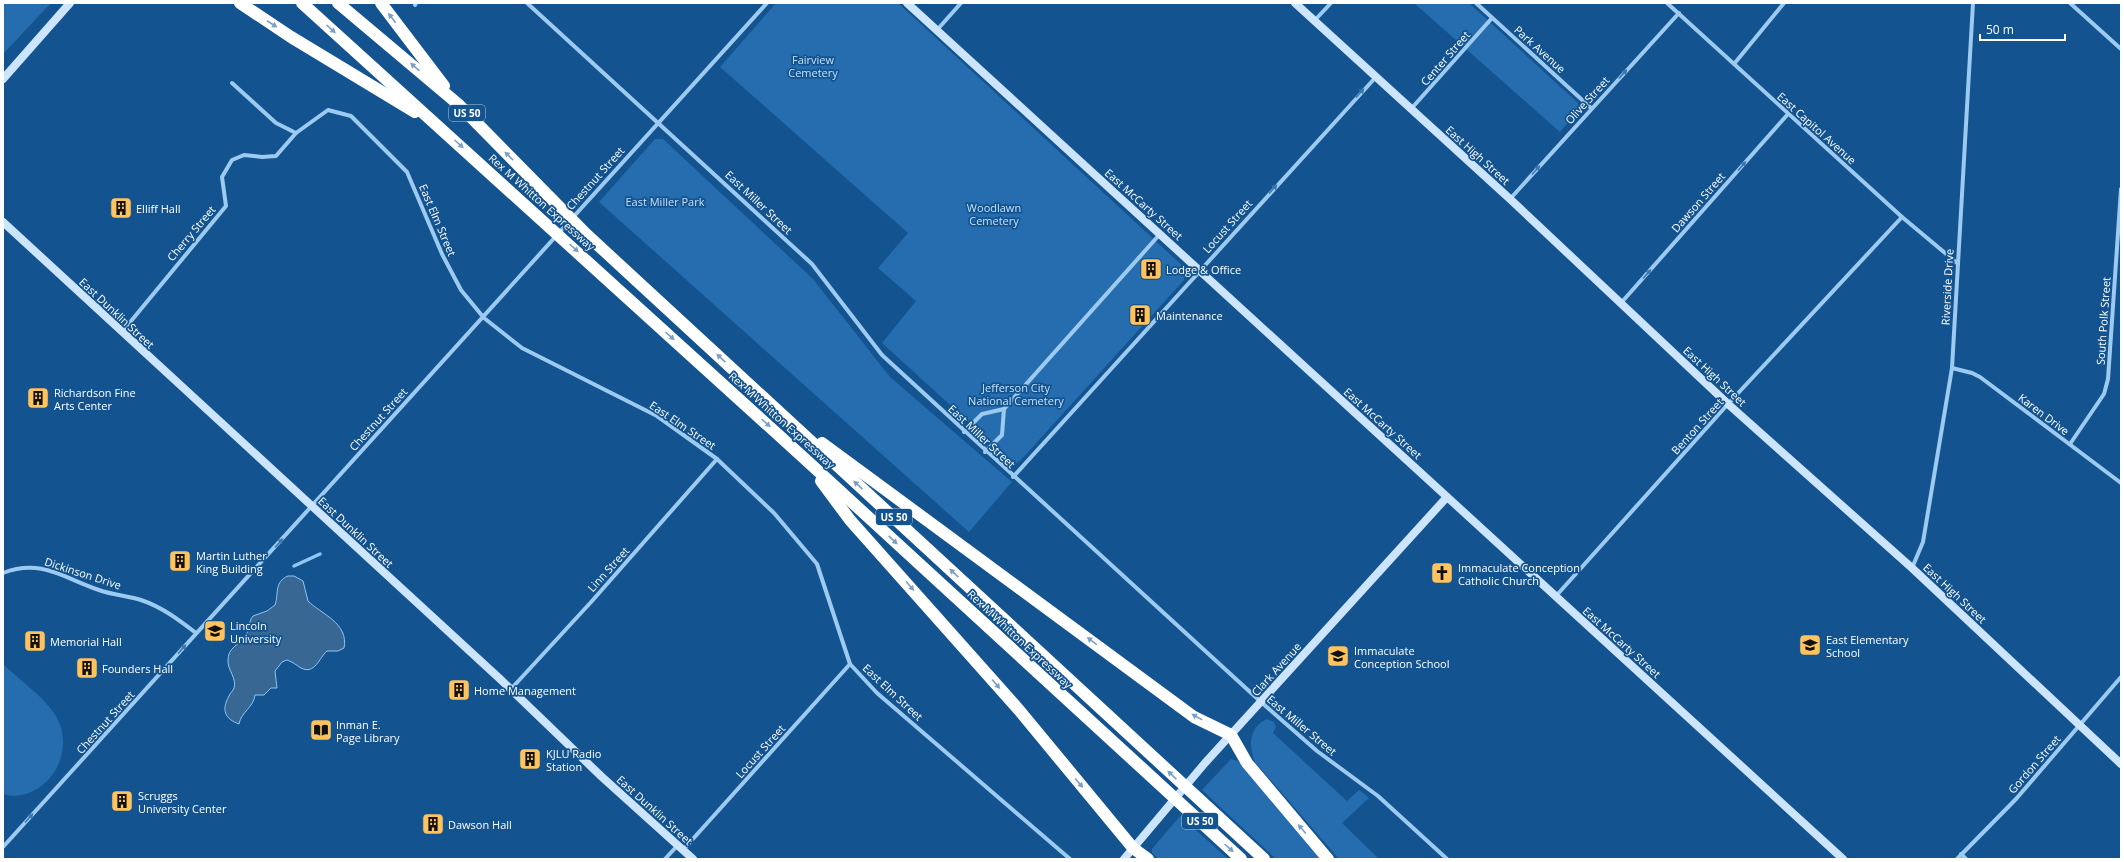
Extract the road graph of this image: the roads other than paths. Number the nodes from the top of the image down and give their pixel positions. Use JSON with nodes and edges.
{"nodes":[{"id":1,"x":70,"y":3,"type":"edge"},
{"id":2,"x":240,"y":3,"type":"edge"},
{"id":3,"x":302,"y":3,"type":"edge"},
{"id":4,"x":338,"y":3,"type":"edge"},
{"id":5,"x":381,"y":3,"type":"edge"},
{"id":6,"x":527,"y":3,"type":"edge"},
{"id":7,"x":767,"y":3,"type":"edge"},
{"id":8,"x":907,"y":3,"type":"edge"},
{"id":9,"x":961,"y":3,"type":"edge"},
{"id":10,"x":1295,"y":3,"type":"edge"},
{"id":11,"x":1330,"y":3,"type":"edge"},
{"id":12,"x":1476,"y":3,"type":"edge"},
{"id":13,"x":1668,"y":3,"type":"edge"},
{"id":14,"x":1784,"y":3,"type":"edge"},
{"id":15,"x":1973,"y":3,"type":"edge"},
{"id":16,"x":2070,"y":3,"type":"edge"},
{"id":17,"x":1679,"y":13,"type":"junction"},
{"id":18,"x":1492,"y":18,"type":"junction"},
{"id":19,"x":1314,"y":21,"type":"junction"},
{"id":20,"x":937,"y":30,"type":"junction"},
{"id":21,"x":2121,"y":49,"type":"edge"},
{"id":22,"x":1734,"y":64,"type":"junction"},
{"id":23,"x":1375,"y":78,"type":"junction"},
{"id":24,"x":3,"y":79,"type":"edge"},
{"id":25,"x":232,"y":83,"type":"dead end"},
{"id":26,"x":458,"y":104,"type":"junction"},
{"id":27,"x":1592,"y":108,"type":"junction"},
{"id":28,"x":1411,"y":109,"type":"junction"},
{"id":29,"x":1788,"y":114,"type":"junction"},
{"id":30,"x":658,"y":123,"type":"junction"},
{"id":31,"x":441,"y":128,"type":"junction"},
{"id":32,"x":296,"y":133,"type":"junction"},
{"id":33,"x":2121,"y":189,"type":"edge"},
{"id":34,"x":1510,"y":199,"type":"junction"},
{"id":35,"x":1902,"y":217,"type":"junction"},
{"id":36,"x":3,"y":222,"type":"edge"},
{"id":37,"x":1160,"y":234,"type":"junction"},
{"id":38,"x":1957,"y":263,"type":"junction"},
{"id":39,"x":1199,"y":270,"type":"junction"},
{"id":40,"x":1621,"y":303,"type":"junction"},
{"id":41,"x":484,"y":318,"type":"junction"},
{"id":42,"x":122,"y":332,"type":"junction"},
{"id":43,"x":1952,"y":368,"type":"junction"},
{"id":44,"x":1728,"y":404,"type":"junction"},
{"id":45,"x":1004,"y":409,"type":"junction"},
{"id":46,"x":786,"y":418,"type":"junction"},
{"id":47,"x":964,"y":432,"type":"junction"},
{"id":48,"x":2070,"y":444,"type":"junction"},
{"id":49,"x":985,"y":452,"type":"junction"},
{"id":50,"x":717,"y":459,"type":"junction"},
{"id":51,"x":805,"y":459,"type":"junction"},
{"id":52,"x":1013,"y":477,"type":"junction"},
{"id":53,"x":2121,"y":483,"type":"edge"},
{"id":54,"x":1447,"y":497,"type":"junction"},
{"id":55,"x":312,"y":506,"type":"junction"},
{"id":56,"x":1912,"y":568,"type":"junction"},
{"id":57,"x":3,"y":573,"type":"edge"},
{"id":58,"x":1556,"y":596,"type":"junction"},
{"id":59,"x":196,"y":633,"type":"junction"},
{"id":60,"x":850,"y":664,"type":"junction"},
{"id":61,"x":2121,"y":678,"type":"edge"},
{"id":62,"x":510,"y":689,"type":"junction"},
{"id":63,"x":1261,"y":702,"type":"junction"},
{"id":64,"x":2079,"y":725,"type":"junction"},
{"id":65,"x":1231,"y":736,"type":"junction"},
{"id":66,"x":2121,"y":764,"type":"edge"},
{"id":67,"x":3,"y":847,"type":"edge"},
{"id":68,"x":680,"y":848,"type":"junction"},
{"id":69,"x":1133,"y":848,"type":"junction"},
{"id":70,"x":1961,"y":854,"type":"junction"},
{"id":71,"x":665,"y":859,"type":"edge"},
{"id":72,"x":692,"y":859,"type":"edge"},
{"id":73,"x":1070,"y":859,"type":"edge"},
{"id":74,"x":1124,"y":859,"type":"edge"},
{"id":75,"x":1148,"y":859,"type":"edge"},
{"id":76,"x":1240,"y":859,"type":"edge"},
{"id":77,"x":1264,"y":859,"type":"edge"},
{"id":78,"x":1328,"y":859,"type":"edge"},
{"id":79,"x":1447,"y":859,"type":"edge"},
{"id":80,"x":1843,"y":859,"type":"edge"},
{"id":81,"x":1957,"y":859,"type":"edge"},
{"id":82,"x":1966,"y":859,"type":"edge"}],
"edges":[{"from":1,"to":24,"type":"main road"},
{"from":2,"to":31,"type":"highway","one_way":true},
{"from":3,"to":31,"type":"highway","name":"Rex M Whitton Expressway","number":"US 50","one_way":true},
{"from":26,"to":4,"type":"highway","name":"Rex M Whitton Expressway","number":"US 50","one_way":true},
{"from":26,"to":5,"type":"highway","one_way":true},
{"from":6,"to":30,"type":"street","name":"East Miller Street"},
{"from":7,"to":30,"type":"street","name":"Chestnut Street"},
{"from":8,"to":20,"type":"main road","name":"East McCarty Street"},
{"from":9,"to":20,"type":"street"},
{"from":10,"to":19,"type":"main road","name":"East High Street"},
{"from":11,"to":19,"type":"street"},
{"from":12,"to":18,"type":"street","name":"Park Avenue"},
{"from":13,"to":17,"type":"street","name":"East Capitol Avenue"},
{"from":14,"to":22,"type":"street"},
{"from":15,"to":38,"type":"street","name":"Riverside Drive"},
{"from":16,"to":21,"type":"street"},
{"from":17,"to":22,"type":"street","name":"East Capitol Avenue"},
{"from":27,"to":17,"type":"street","name":"Olive Street","one_way":true},
{"from":18,"to":27,"type":"street","name":"Park Avenue"},
{"from":18,"to":28,"type":"street","name":"Center Street"},
{"from":19,"to":23,"type":"main road","name":"East High Street"},
{"from":20,"to":37,"type":"main road","name":"East McCarty Street"},
{"from":22,"to":29,"type":"street","name":"East Capitol Avenue"},
{"from":23,"to":28,"type":"main road","name":"East High Street"},
{"from":39,"to":23,"type":"street","name":"Locust Street","one_way":true},
{"from":25,"to":32,"type":"street"},
{"from":46,"to":26,"type":"highway","name":"Rex M Whitton Expressway","number":"US 50","one_way":true},
{"from":34,"to":27,"type":"street","name":"Olive Street","one_way":true},
{"from":28,"to":34,"type":"main road","name":"East High Street"},
{"from":29,"to":35,"type":"street","name":"East Capitol Avenue"},
{"from":40,"to":29,"type":"street","name":"Dawson Street","one_way":true},
{"from":30,"to":41,"type":"street","name":"Chestnut Street"},
{"from":30,"to":47,"type":"street","name":"East Miller Street"},
{"from":31,"to":51,"type":"highway","name":"Rex M Whitton Expressway","number":"US 50","one_way":true},
{"from":32,"to":41,"type":"street","name":"East Elm Street"},
{"from":32,"to":42,"type":"street","name":"Cherry Street"},
{"from":33,"to":48,"type":"street","name":"South Polk Street"},
{"from":34,"to":40,"type":"main road","name":"East High Street"},
{"from":35,"to":38,"type":"street","name":"East Capitol Avenue"},
{"from":35,"to":44,"type":"street","name":"Benton Street"},
{"from":36,"to":42,"type":"main road","name":"East Dunklin Street"},
{"from":37,"to":39,"type":"main road","name":"East McCarty Street"},
{"from":37,"to":45,"type":"street"},
{"from":38,"to":43,"type":"street","name":"Riverside Drive"},
{"from":39,"to":52,"type":"street","name":"Locust Street"},
{"from":39,"to":54,"type":"main road","name":"East McCarty Street"},
{"from":40,"to":44,"type":"main road","name":"East High Street"},
{"from":41,"to":50,"type":"street","name":"East Elm Street"},
{"from":41,"to":55,"type":"street","name":"Chestnut Street"},
{"from":42,"to":55,"type":"main road","name":"East Dunklin Street"},
{"from":43,"to":48,"type":"street","name":"Karen Drive"},
{"from":43,"to":56,"type":"street","name":"Riverside Drive"},
{"from":44,"to":56,"type":"main road","name":"East High Street"},
{"from":44,"to":58,"type":"street","name":"Benton Street"},
{"from":45,"to":47,"type":"street"},
{"from":45,"to":49,"type":"street"},
{"from":65,"to":46,"type":"highway","one_way":true},
{"from":77,"to":46,"type":"highway","name":"Rex M Whitton Expressway","number":"US 50","one_way":true},
{"from":47,"to":49,"type":"street","name":"East Miller Street"},
{"from":48,"to":53,"type":"street","name":"Karen Drive"},
{"from":49,"to":52,"type":"street","name":"East Miller Street"},
{"from":50,"to":60,"type":"street","name":"East Elm Street"},
{"from":50,"to":62,"type":"street","name":"Linn Street"},
{"from":51,"to":69,"type":"highway","one_way":true},
{"from":51,"to":76,"type":"highway","name":"Rex M Whitton Expressway","number":"US 50","one_way":true},
{"from":52,"to":63,"type":"street","name":"East Miller Street"},
{"from":54,"to":58,"type":"main road","name":"East McCarty Street"},
{"from":54,"to":63,"type":"main road","name":"Clark Avenue"},
{"from":59,"to":55,"type":"street","name":"Chestnut Street","one_way":true},
{"from":55,"to":62,"type":"main road","name":"East Dunklin Street"},
{"from":56,"to":64,"type":"main road","name":"East High Street"},
{"from":57,"to":59,"type":"street","name":"Dickinson Drive"},
{"from":58,"to":80,"type":"main road","name":"East McCarty Street"},
{"from":67,"to":59,"type":"street","name":"Chestnut Street","one_way":true},
{"from":60,"to":68,"type":"street","name":"Locust Street"},
{"from":60,"to":73,"type":"street","name":"East Elm Street"},
{"from":61,"to":64,"type":"street","name":"Gordon Street"},
{"from":62,"to":68,"type":"main road","name":"East Dunklin Street"},
{"from":63,"to":65,"type":"main road","name":"Clark Avenue"},
{"from":63,"to":79,"type":"street","name":"East Miller Street"},
{"from":64,"to":66,"type":"main road","name":"East High Street"},
{"from":64,"to":70,"type":"street","name":"Gordon Street"},
{"from":65,"to":69,"type":"main road","name":"Clark Avenue"},
{"from":78,"to":65,"type":"highway","one_way":true},
{"from":68,"to":71,"type":"street","name":"Locust Street"},
{"from":68,"to":72,"type":"main road","name":"East Dunklin Street"},
{"from":69,"to":74,"type":"main road","name":"Clark Avenue"},
{"from":69,"to":75,"type":"highway"},
{"from":70,"to":81,"type":"street","name":"Gordon Street"},
{"from":70,"to":82,"type":"street"}]}
